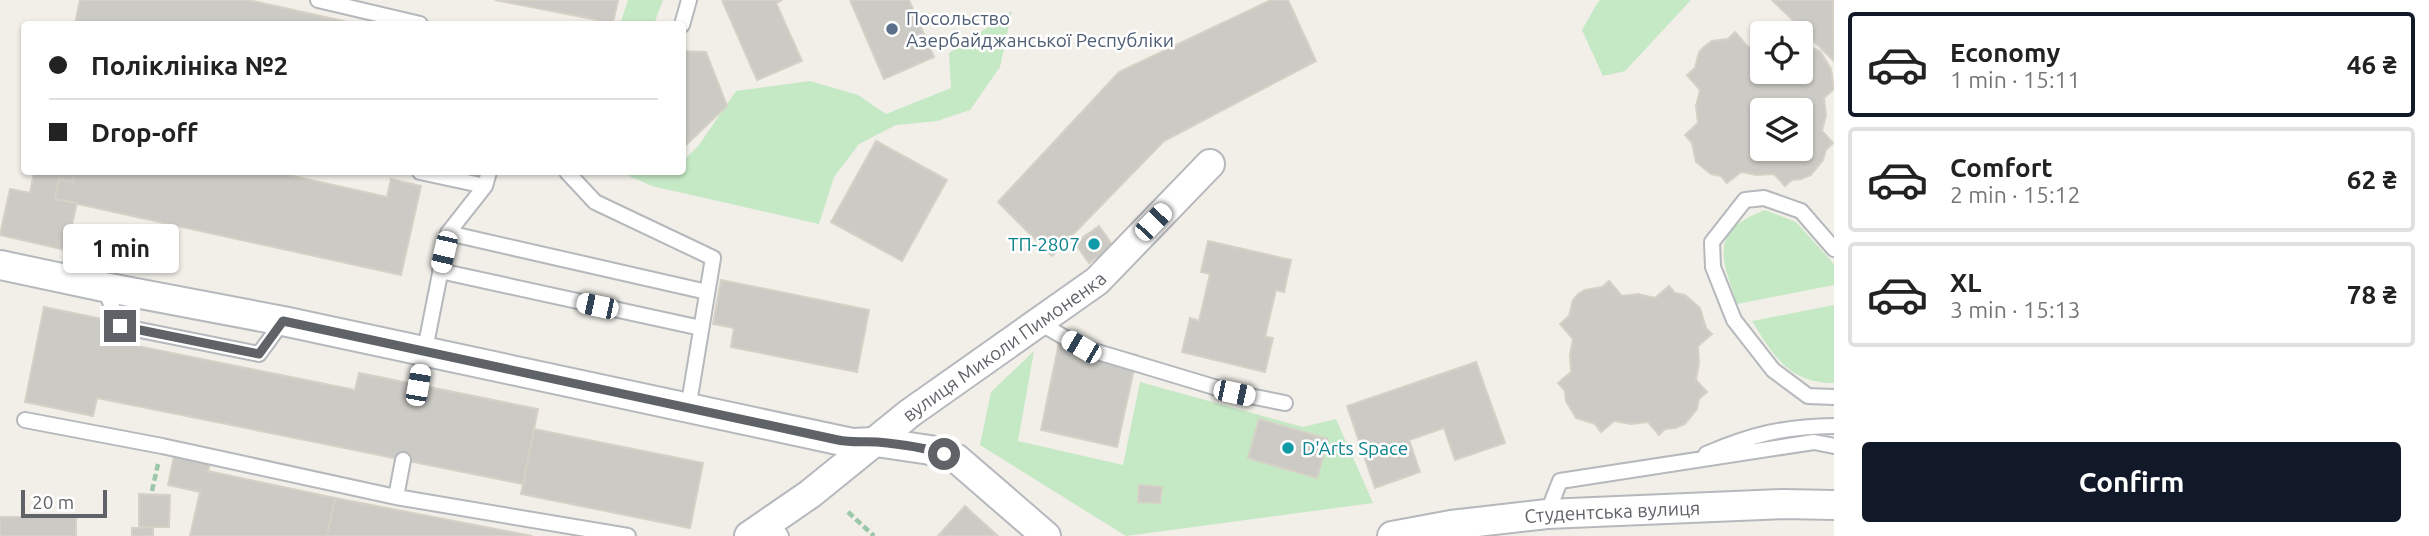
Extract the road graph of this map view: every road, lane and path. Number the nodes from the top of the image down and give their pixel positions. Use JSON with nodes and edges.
{"nodes":[{"id":1,"x":318,"y":0,"type":"edge"},
{"id":2,"x":689,"y":0,"type":"edge"},
{"id":3,"x":407,"y":21,"type":"edge"},
{"id":4,"x":683,"y":21,"type":"edge"},
{"id":5,"x":1210,"y":163,"type":"dead end"},
{"id":6,"x":448,"y":175,"type":"edge"},
{"id":7,"x":570,"y":175,"type":"edge"},
{"id":8,"x":487,"y":179,"type":"edge"},
{"id":9,"x":448,"y":233,"type":"junction"},
{"id":10,"x":1834,"y":249,"type":"edge"},
{"id":11,"x":0,"y":265,"type":"edge"},
{"id":12,"x":440,"y":271,"type":"junction"},
{"id":13,"x":707,"y":292,"type":"junction"},
{"id":14,"x":1038,"y":321,"type":"junction"},
{"id":15,"x":701,"y":328,"type":"junction"},
{"id":16,"x":424,"y":352,"type":"junction"},
{"id":17,"x":418,"y":385,"type":"dead end"},
{"id":18,"x":1834,"y":397,"type":"edge"},
{"id":19,"x":1284,"y":403,"type":"dead end"},
{"id":20,"x":688,"y":409,"type":"junction"},
{"id":21,"x":25,"y":420,"type":"dead end"},
{"id":22,"x":1834,"y":426,"type":"edge"},
{"id":23,"x":876,"y":442,"type":"junction"},
{"id":24,"x":1834,"y":446,"type":"edge"},
{"id":25,"x":403,"y":460,"type":"dead end"},
{"id":26,"x":1689,"y":462,"type":"junction"},
{"id":27,"x":396,"y":497,"type":"junction"},
{"id":28,"x":1834,"y":505,"type":"edge"},
{"id":29,"x":848,"y":512,"type":"dead end"},
{"id":30,"x":1547,"y":514,"type":"junction"},
{"id":31,"x":767,"y":531,"type":"edge"},
{"id":32,"x":628,"y":536,"type":"edge"},
{"id":33,"x":874,"y":536,"type":"edge"},
{"id":34,"x":1046,"y":536,"type":"edge"},
{"id":35,"x":1392,"y":536,"type":"edge"}],
"edges":[{"from":1,"to":3,"type":"lane"},
{"from":2,"to":4,"type":"lane"},
{"from":5,"to":14,"type":"street","name":"вулиця Миколи Пимоненка"},
{"from":6,"to":8,"type":"lane"},
{"from":7,"to":13,"type":"lane"},
{"from":8,"to":9,"type":"lane"},
{"from":9,"to":12,"type":"lane"},
{"from":9,"to":13,"type":"lane"},
{"from":10,"to":18,"type":"lane"},
{"from":11,"to":16,"type":"street"},
{"from":12,"to":15,"type":"lane"},
{"from":12,"to":16,"type":"lane"},
{"from":13,"to":15,"type":"lane"},
{"from":14,"to":19,"type":"lane"},
{"from":14,"to":23,"type":"street","name":"вулиця Миколи Пимоненка"},
{"from":15,"to":20,"type":"lane"},
{"from":16,"to":17,"type":"lane"},
{"from":16,"to":20,"type":"street"},
{"from":20,"to":23,"type":"street"},
{"from":21,"to":27,"type":"lane"},
{"from":22,"to":26,"type":"lane"},
{"from":23,"to":31,"type":"street","name":"вулиця Миколи Пимоненка"},
{"from":23,"to":34,"type":"street"},
{"from":24,"to":26,"type":"lane"},
{"from":25,"to":27,"type":"lane"},
{"from":26,"to":30,"type":"lane"},
{"from":27,"to":32,"type":"lane"},
{"from":28,"to":30,"type":"street","name":"Студентська вулиця"},
{"from":29,"to":33,"type":"path"},
{"from":30,"to":35,"type":"street","name":"Студентська вулиця"}]}
